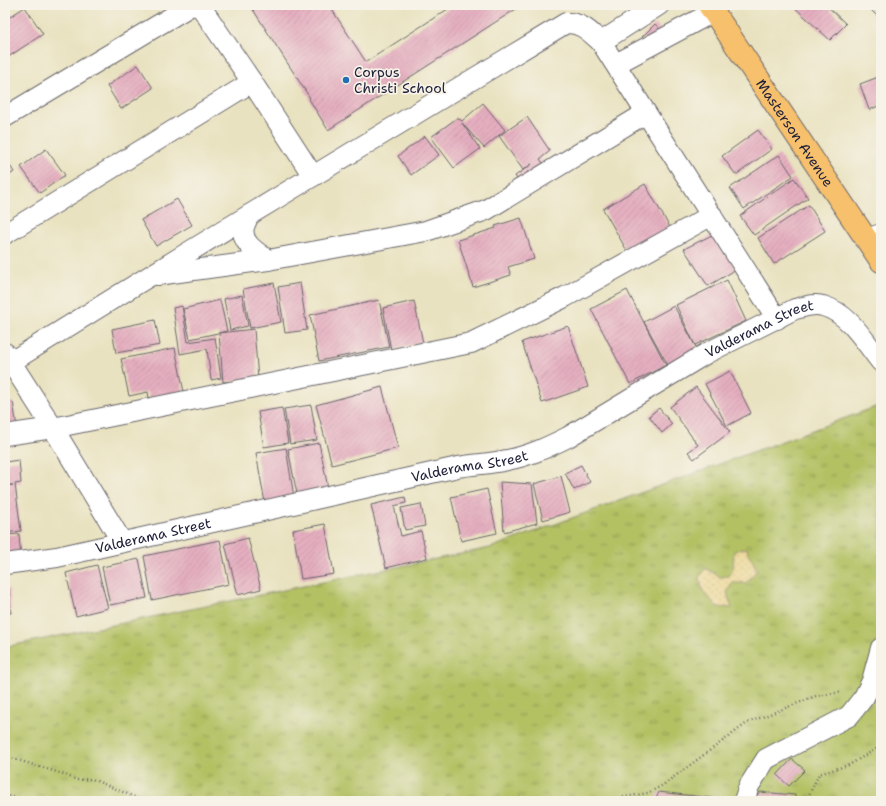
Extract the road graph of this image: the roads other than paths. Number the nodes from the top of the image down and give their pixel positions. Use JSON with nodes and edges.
{"nodes":[{"id":1,"x":659,"y":5,"type":"edge"},
{"id":2,"x":711,"y":8,"type":"edge"},
{"id":3,"x":601,"y":42,"type":"junction"},
{"id":4,"x":616,"y":64,"type":"junction"},
{"id":5,"x":252,"y":82,"type":"junction"},
{"id":6,"x":646,"y":113,"type":"junction"},
{"id":7,"x":5,"y":118,"type":"edge"},
{"id":8,"x":313,"y":176,"type":"junction"},
{"id":9,"x":249,"y":215,"type":"junction"},
{"id":10,"x":712,"y":215,"type":"junction"},
{"id":11,"x":5,"y":234,"type":"edge"},
{"id":12,"x":874,"y":237,"type":"edge"},
{"id":13,"x":268,"y":260,"type":"junction"},
{"id":14,"x":881,"y":261,"type":"edge"},
{"id":15,"x":149,"y":276,"type":"junction"},
{"id":16,"x":777,"y":319,"type":"junction"},
{"id":17,"x":8,"y":358,"type":"edge"},
{"id":18,"x":881,"y":362,"type":"edge"},
{"id":19,"x":53,"y":428,"type":"junction"},
{"id":20,"x":5,"y":435,"type":"edge"},
{"id":21,"x":122,"y":542,"type":"junction"},
{"id":22,"x":5,"y":564,"type":"edge"},
{"id":23,"x":881,"y":648,"type":"edge"},
{"id":24,"x":744,"y":801,"type":"edge"}],
"edges":[{"from":1,"to":3,"type":"street"},
{"from":2,"to":4,"type":"street"},
{"from":2,"to":12,"type":"main road","name":"Masterson Avenue"},
{"from":3,"to":4,"type":"street"},
{"from":3,"to":8,"type":"street"},
{"from":4,"to":6,"type":"street"},
{"from":5,"to":7,"type":"street"},
{"from":5,"to":8,"type":"street"},
{"from":5,"to":11,"type":"street"},
{"from":6,"to":10,"type":"street"},
{"from":6,"to":13,"type":"street"},
{"from":8,"to":9,"type":"street"},
{"from":9,"to":13,"type":"street"},
{"from":9,"to":15,"type":"street"},
{"from":10,"to":16,"type":"street"},
{"from":10,"to":19,"type":"street"},
{"from":12,"to":14,"type":"main road","name":"Masterson Avenue"},
{"from":13,"to":15,"type":"street"},
{"from":15,"to":17,"type":"street"},
{"from":16,"to":18,"type":"street","name":"Valderama Street"},
{"from":16,"to":21,"type":"street","name":"Valderama Street"},
{"from":17,"to":19,"type":"street"},
{"from":19,"to":20,"type":"street"},
{"from":19,"to":21,"type":"street"},
{"from":21,"to":22,"type":"street","name":"Valderama Street"},
{"from":23,"to":24,"type":"street"}]}
